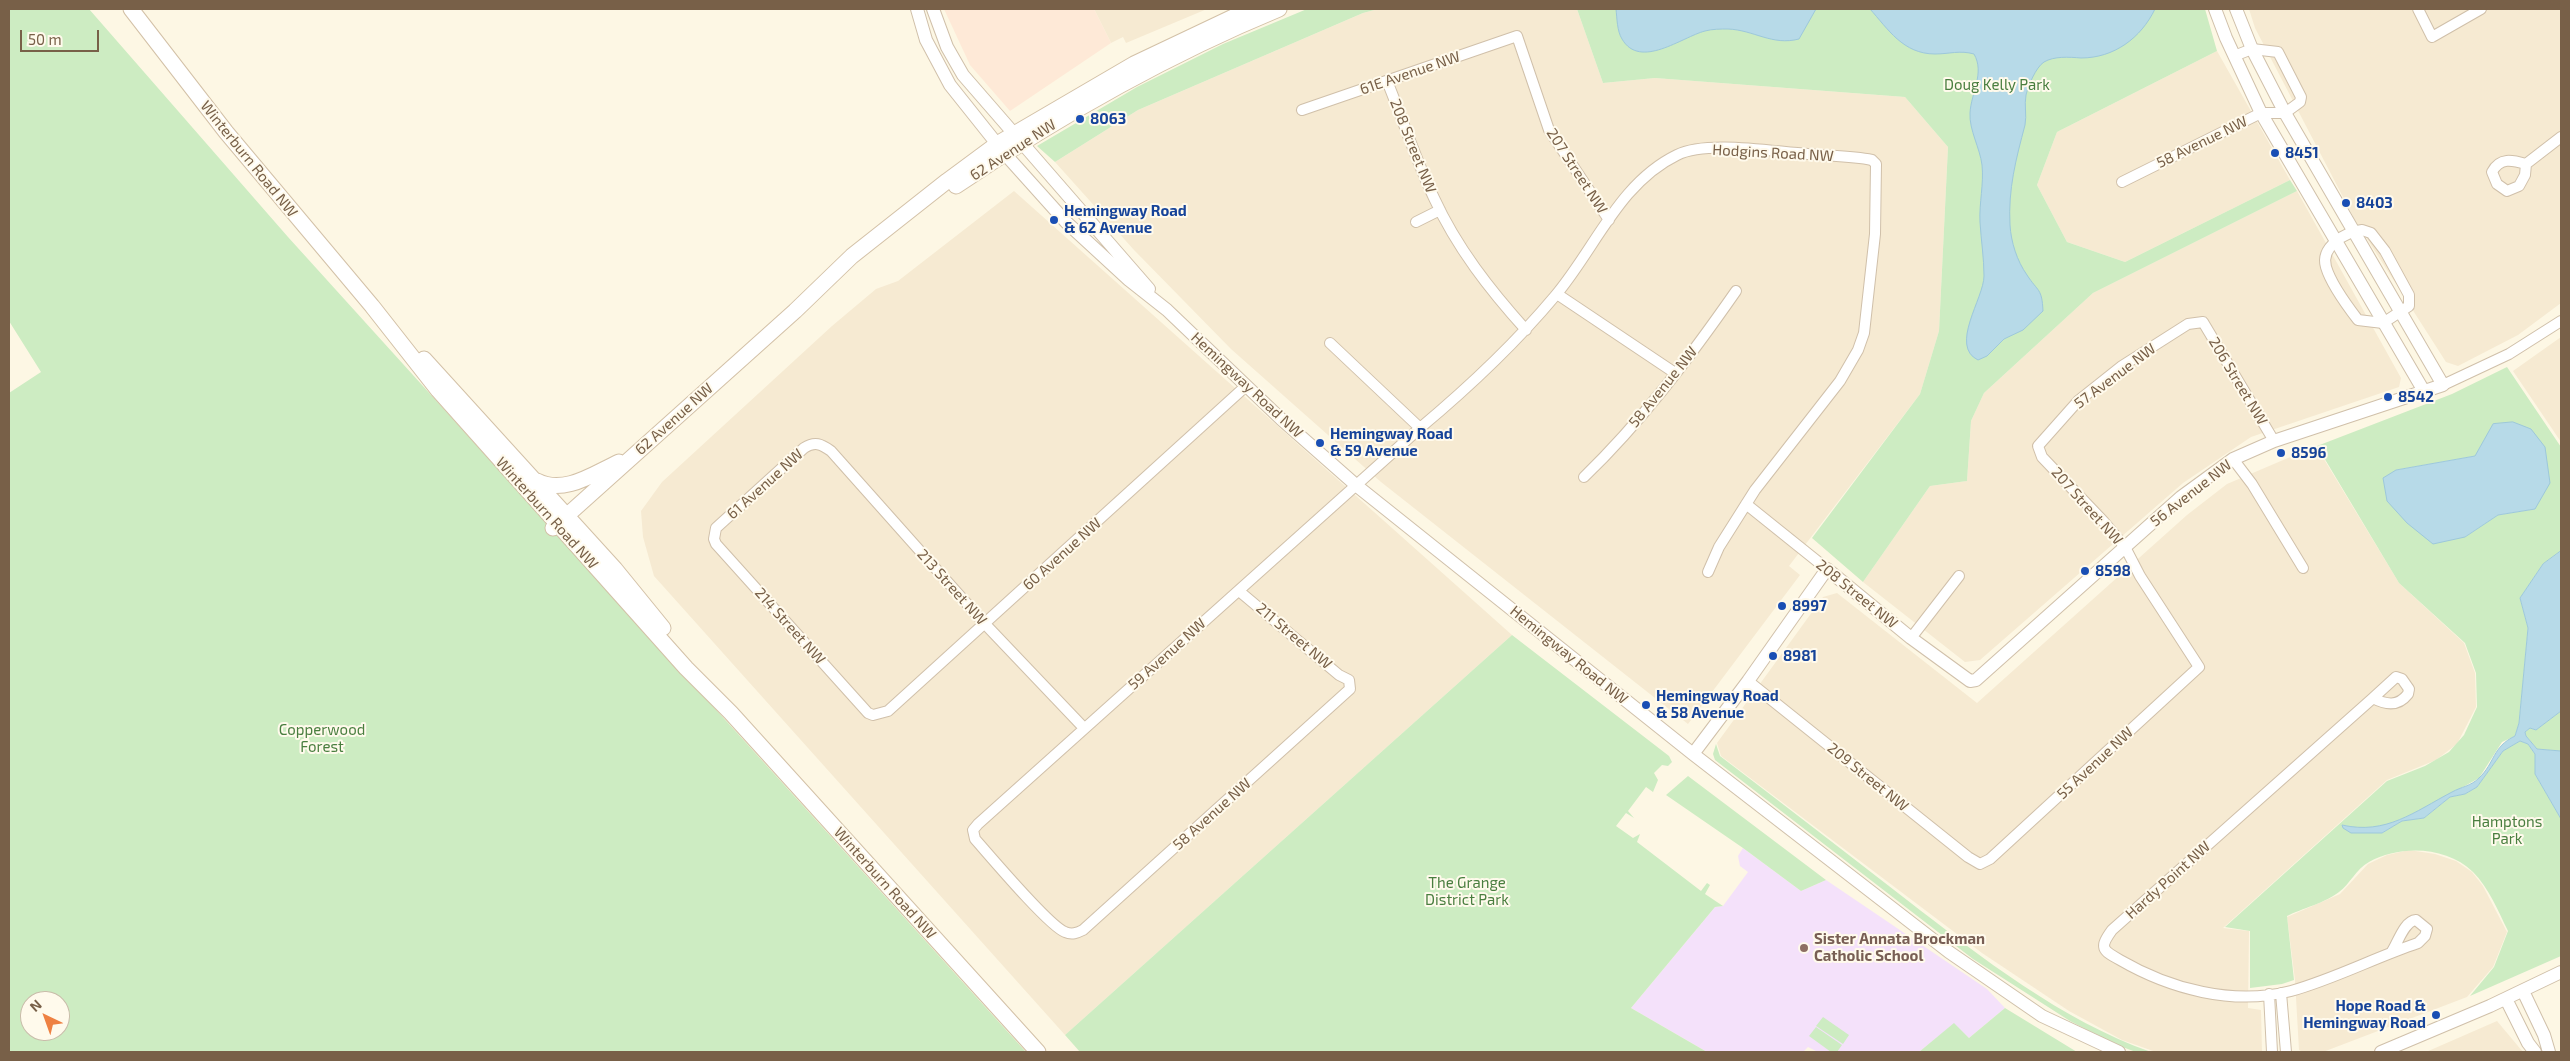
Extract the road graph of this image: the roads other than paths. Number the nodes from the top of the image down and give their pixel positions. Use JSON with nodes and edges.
{"nodes":[{"id":1,"x":131,"y":9,"type":"edge"},
{"id":2,"x":917,"y":9,"type":"edge"},
{"id":3,"x":933,"y":9,"type":"edge"},
{"id":4,"x":1250,"y":9,"type":"edge"},
{"id":5,"x":1279,"y":9,"type":"edge"},
{"id":6,"x":2215,"y":9,"type":"edge"},
{"id":7,"x":2236,"y":9,"type":"edge"},
{"id":8,"x":2418,"y":9,"type":"edge"},
{"id":9,"x":2480,"y":9,"type":"edge"},
{"id":10,"x":1518,"y":36,"type":"joint"},
{"id":11,"x":2252,"y":49,"type":"junction"},
{"id":12,"x":2234,"y":56,"type":"junction"},
{"id":13,"x":1388,"y":81,"type":"junction"},
{"id":14,"x":1302,"y":110,"type":"dead end"},
{"id":15,"x":2261,"y":113,"type":"junction"},
{"id":16,"x":2285,"y":113,"type":"junction"},
{"id":17,"x":2561,"y":136,"type":"edge"},
{"id":18,"x":1018,"y":139,"type":"junction"},
{"id":19,"x":1001,"y":149,"type":"junction"},
{"id":20,"x":2526,"y":164,"type":"dead end"},
{"id":21,"x":2122,"y":182,"type":"dead end"},
{"id":22,"x":1440,"y":210,"type":"junction"},
{"id":23,"x":1609,"y":220,"type":"junction"},
{"id":24,"x":1416,"y":222,"type":"dead end"},
{"id":25,"x":2352,"y":231,"type":"junction"},
{"id":26,"x":2334,"y":241,"type":"junction"},
{"id":27,"x":1736,"y":292,"type":"dead end"},
{"id":28,"x":1556,"y":294,"type":"junction"},
{"id":29,"x":372,"y":306,"type":"junction"},
{"id":30,"x":1167,"y":310,"type":"junction"},
{"id":31,"x":2400,"y":312,"type":"junction"},
{"id":32,"x":2561,"y":321,"type":"edge"},
{"id":33,"x":2203,"y":322,"type":"joint"},
{"id":34,"x":2383,"y":323,"type":"junction"},
{"id":35,"x":1526,"y":330,"type":"junction"},
{"id":36,"x":1330,"y":343,"type":"dead end"},
{"id":37,"x":1675,"y":373,"type":"junction"},
{"id":38,"x":2443,"y":385,"type":"junction"},
{"id":39,"x":1246,"y":386,"type":"junction"},
{"id":40,"x":2424,"y":393,"type":"junction"},
{"id":41,"x":1420,"y":428,"type":"junction"},
{"id":42,"x":2274,"y":441,"type":"junction"},
{"id":43,"x":821,"y":444,"type":"joint"},
{"id":44,"x":2038,"y":446,"type":"joint"},
{"id":45,"x":634,"y":455,"type":"junction"},
{"id":46,"x":2233,"y":459,"type":"junction"},
{"id":47,"x":1584,"y":477,"type":"dead end"},
{"id":48,"x":534,"y":479,"type":"junction"},
{"id":49,"x":1358,"y":486,"type":"junction"},
{"id":50,"x":1746,"y":504,"type":"junction"},
{"id":51,"x":559,"y":522,"type":"junction"},
{"id":52,"x":714,"y":534,"type":"joint"},
{"id":53,"x":2124,"y":547,"type":"junction"},
{"id":54,"x":2303,"y":568,"type":"dead end"},
{"id":55,"x":1827,"y":569,"type":"junction"},
{"id":56,"x":1708,"y":572,"type":"dead end"},
{"id":57,"x":1959,"y":576,"type":"dead end"},
{"id":58,"x":1239,"y":591,"type":"junction"},
{"id":59,"x":985,"y":624,"type":"junction"},
{"id":60,"x":1911,"y":638,"type":"junction"},
{"id":61,"x":2199,"y":667,"type":"joint"},
{"id":62,"x":1349,"y":680,"type":"joint"},
{"id":63,"x":1748,"y":681,"type":"junction"},
{"id":64,"x":1970,"y":682,"type":"joint"},
{"id":65,"x":2373,"y":698,"type":"dead end"},
{"id":66,"x":873,"y":714,"type":"joint"},
{"id":67,"x":1084,"y":728,"type":"junction"},
{"id":68,"x":1693,"y":754,"type":"junction"},
{"id":69,"x":978,"y":824,"type":"joint"},
{"id":70,"x":1990,"y":859,"type":"joint"},
{"id":71,"x":2391,"y":952,"type":"dead end"},
{"id":72,"x":2561,"y":972,"type":"edge"},
{"id":73,"x":2523,"y":991,"type":"junction"},
{"id":74,"x":2281,"y":993,"type":"junction"},
{"id":75,"x":2269,"y":994,"type":"junction"},
{"id":76,"x":2506,"y":999,"type":"junction"},
{"id":77,"x":1038,"y":1052,"type":"edge"},
{"id":78,"x":2119,"y":1052,"type":"edge"},
{"id":79,"x":2272,"y":1052,"type":"edge"},
{"id":80,"x":2286,"y":1052,"type":"edge"},
{"id":81,"x":2382,"y":1052,"type":"edge"},
{"id":82,"x":2535,"y":1052,"type":"edge"},
{"id":83,"x":2549,"y":1052,"type":"edge"}],
"edges":[{"from":1,"to":29,"type":"main road","name":"Winterburn Road NW"},
{"from":2,"to":19,"type":"street","name":"Hemingway Road NW"},
{"from":3,"to":18,"type":"street","name":"Hemingway Road NW"},
{"from":4,"to":18,"type":"main road","name":"62 Avenue NW"},
{"from":5,"to":18,"type":"main road","name":"62 Avenue NW"},
{"from":6,"to":12,"type":"street"},
{"from":7,"to":11,"type":"street"},
{"from":8,"to":9,"type":"street"},
{"from":10,"to":13,"type":"street","name":"61E Avenue NW"},
{"from":10,"to":23,"type":"street","name":"207 Street NW"},
{"from":11,"to":12,"type":"street"},
{"from":11,"to":16,"type":"street"},
{"from":11,"to":16,"type":"street"},
{"from":12,"to":15,"type":"street"},
{"from":13,"to":14,"type":"street","name":"61E Avenue NW"},
{"from":13,"to":22,"type":"street","name":"208 Street NW"},
{"from":15,"to":16,"type":"street","name":"58 Avenue NW"},
{"from":15,"to":21,"type":"street","name":"58 Avenue NW"},
{"from":15,"to":26,"type":"street"},
{"from":16,"to":25,"type":"street"},
{"from":17,"to":20,"type":"street"},
{"from":18,"to":19,"type":"main road","name":"62 Avenue NW"},
{"from":18,"to":30,"type":"street","name":"Hemingway Road NW"},
{"from":19,"to":30,"type":"street","name":"Hemingway Road NW"},
{"from":19,"to":45,"type":"main road","name":"62 Avenue NW"},
{"from":22,"to":24,"type":"street","name":"208 Street NW"},
{"from":22,"to":35,"type":"street","name":"208 Street NW"},
{"from":23,"to":28,"type":"street","name":"Hodgins Road NW"},
{"from":23,"to":50,"type":"street","name":"Hodgins Road NW"},
{"from":25,"to":26,"type":"street"},
{"from":25,"to":31,"type":"street"},
{"from":25,"to":31,"type":"street"},
{"from":26,"to":34,"type":"street"},
{"from":26,"to":34,"type":"street"},
{"from":27,"to":37,"type":"street","name":"58 Avenue NW"},
{"from":28,"to":35,"type":"street","name":"Hodgins Road NW"},
{"from":28,"to":37,"type":"street"},
{"from":29,"to":48,"type":"main road","name":"Winterburn Road NW"},
{"from":29,"to":51,"type":"main road","name":"Winterburn Road NW"},
{"from":30,"to":39,"type":"street","name":"Hemingway Road NW"},
{"from":31,"to":34,"type":"street"},
{"from":31,"to":38,"type":"street"},
{"from":32,"to":38,"type":"street","name":"56 Avenue NW"},
{"from":33,"to":42,"type":"street","name":"206 Street NW"},
{"from":33,"to":44,"type":"street","name":"57 Avenue NW"},
{"from":34,"to":40,"type":"street"},
{"from":35,"to":41,"type":"street","name":"Hodgins Road NW"},
{"from":36,"to":41,"type":"street"},
{"from":37,"to":47,"type":"street","name":"58 Avenue NW"},
{"from":38,"to":40,"type":"street","name":"56 Avenue NW"},
{"from":39,"to":49,"type":"street","name":"Hemingway Road NW"},
{"from":39,"to":59,"type":"street","name":"60 Avenue NW"},
{"from":40,"to":42,"type":"street","name":"56 Avenue NW"},
{"from":41,"to":49,"type":"street","name":"Hodgins Road NW"},
{"from":42,"to":46,"type":"street","name":"56 Avenue NW"},
{"from":43,"to":52,"type":"street","name":"61 Avenue NW"},
{"from":43,"to":59,"type":"street","name":"213 Street NW"},
{"from":44,"to":53,"type":"street","name":"207 Street NW"},
{"from":45,"to":48,"type":"main road"},
{"from":45,"to":51,"type":"main road","name":"62 Avenue NW"},
{"from":46,"to":53,"type":"street","name":"56 Avenue NW"},
{"from":46,"to":54,"type":"street"},
{"from":48,"to":51,"type":"main road","name":"Winterburn Road NW"},
{"from":49,"to":58,"type":"street","name":"59 Avenue NW"},
{"from":49,"to":68,"type":"street","name":"Hemingway Road NW"},
{"from":50,"to":55,"type":"street","name":"208 Street NW"},
{"from":50,"to":56,"type":"street","name":"Hodgins Road NW"},
{"from":51,"to":77,"type":"main road","name":"Winterburn Road NW"},
{"from":52,"to":66,"type":"street","name":"214 Street NW"},
{"from":53,"to":61,"type":"street","name":"207 Street NW"},
{"from":53,"to":64,"type":"street","name":"56 Avenue NW"},
{"from":55,"to":60,"type":"street","name":"208 Street NW"},
{"from":55,"to":63,"type":"street"},
{"from":57,"to":60,"type":"street"},
{"from":58,"to":62,"type":"street","name":"211 Street NW"},
{"from":58,"to":67,"type":"street","name":"59 Avenue NW"},
{"from":59,"to":66,"type":"street","name":"60 Avenue NW"},
{"from":59,"to":67,"type":"street","name":"213 Street NW"},
{"from":60,"to":64,"type":"street","name":"208 Street NW"},
{"from":61,"to":70,"type":"street","name":"55 Avenue NW"},
{"from":62,"to":69,"type":"street","name":"58 Avenue NW"},
{"from":63,"to":68,"type":"street"},
{"from":63,"to":70,"type":"street","name":"209 Street NW"},
{"from":65,"to":75,"type":"street","name":"Hardy Point NW"},
{"from":67,"to":69,"type":"street","name":"59 Avenue NW"},
{"from":68,"to":78,"type":"street","name":"Hemingway Road NW"},
{"from":71,"to":74,"type":"street","name":"Hardy Point NW"},
{"from":72,"to":73,"type":"street"},
{"from":73,"to":76,"type":"street"},
{"from":73,"to":83,"type":"street"},
{"from":74,"to":75,"type":"street","name":"Hardy Point NW"},
{"from":74,"to":80,"type":"street"},
{"from":75,"to":79,"type":"street"},
{"from":76,"to":81,"type":"street"},
{"from":76,"to":82,"type":"street"}]}
